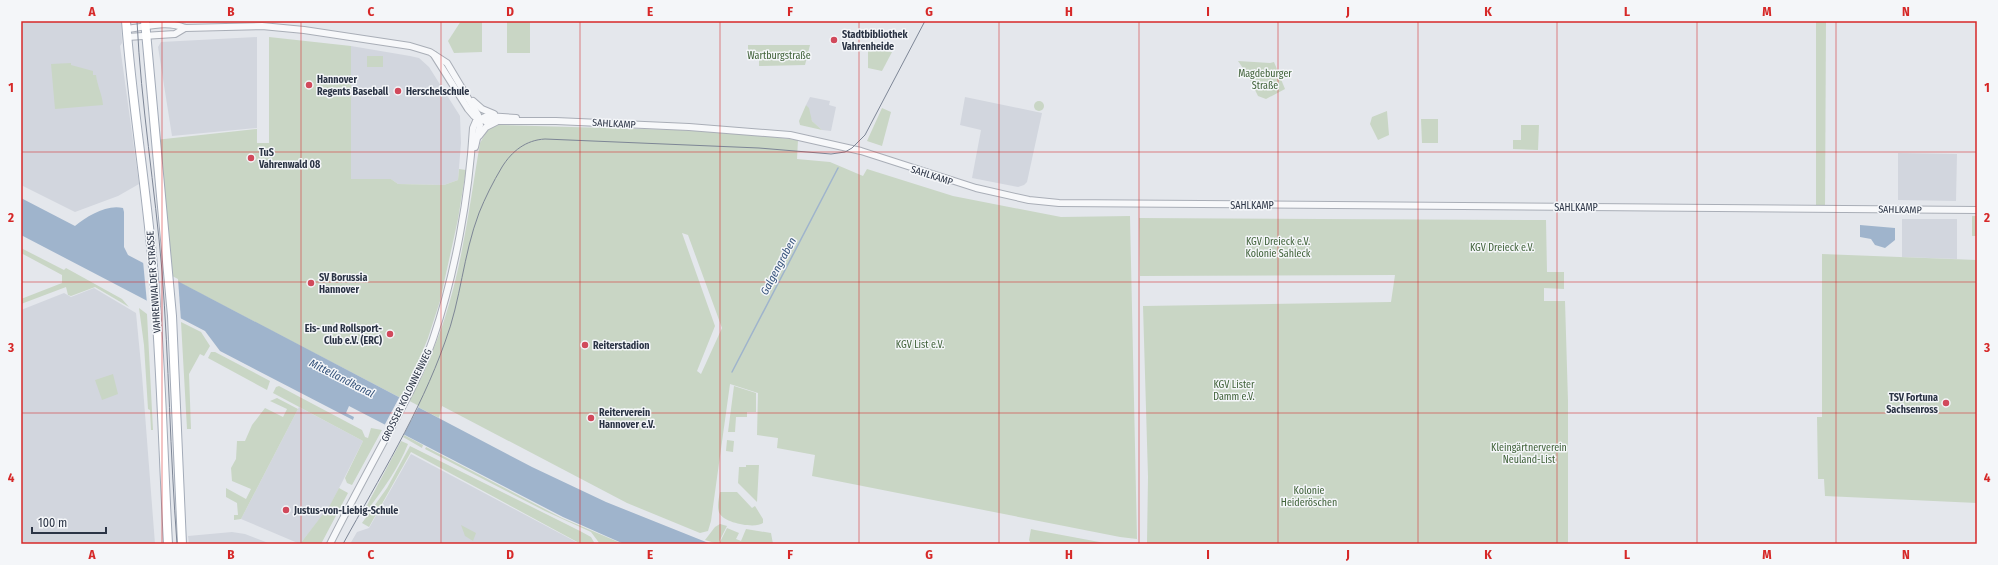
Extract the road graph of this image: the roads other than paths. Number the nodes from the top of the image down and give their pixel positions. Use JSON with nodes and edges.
{"nodes":[{"id":1,"x":145,"y":23,"type":"edge"},
{"id":2,"x":185,"y":28,"type":"junction"},
{"id":3,"x":127,"y":29,"type":"edge"},
{"id":4,"x":146,"y":36,"type":"junction"},
{"id":5,"x":434,"y":55,"type":"junction"},
{"id":6,"x":468,"y":96,"type":"junction"},
{"id":7,"x":468,"y":109,"type":"junction"},
{"id":8,"x":479,"y":118,"type":"junction"},
{"id":9,"x":499,"y":119,"type":"junction"},
{"id":10,"x":473,"y":128,"type":"junction"},
{"id":11,"x":476,"y":141,"type":"junction"},
{"id":12,"x":470,"y":165,"type":"junction"},
{"id":13,"x":1977,"y":210,"type":"edge"},
{"id":14,"x":168,"y":544,"type":"edge"},
{"id":15,"x":182,"y":544,"type":"edge"},
{"id":16,"x":330,"y":544,"type":"edge"}],
"edges":[{"from":1,"to":2,"type":"street","name":"SAHLKAMP"},
{"from":1,"to":3,"type":"street","name":"SAHLKAMP"},
{"from":1,"to":4,"type":"main road","name":"VAHRENWALDER STRASSE"},
{"from":2,"to":4,"type":"street","name":"SAHLKAMP"},
{"from":2,"to":5,"type":"street","name":"SAHLKAMP"},
{"from":3,"to":4,"type":"street","name":"SAHLKAMP"},
{"from":3,"to":14,"type":"main road","name":"VAHRENWALDER STRASSE"},
{"from":4,"to":15,"type":"main road","name":"VAHRENWALDER STRASSE"},
{"from":5,"to":6,"type":"street","name":"SAHLKAMP"},
{"from":5,"to":7,"type":"street"},
{"from":6,"to":8,"type":"street","name":"SAHLKAMP"},
{"from":6,"to":9,"type":"street","name":"SAHLKAMP"},
{"from":7,"to":8,"type":"street"},
{"from":7,"to":10,"type":"street","name":"GROSSER KOLONNENWEG"},
{"from":8,"to":9,"type":"street","name":"SAHLKAMP"},
{"from":8,"to":10,"type":"street","name":"GROSSER KOLONNENWEG"},
{"from":8,"to":11,"type":"street","name":"GROSSER KOLONNENWEG"},
{"from":9,"to":11,"type":"street"},
{"from":9,"to":13,"type":"street","name":"SAHLKAMP"},
{"from":10,"to":12,"type":"street","name":"GROSSER KOLONNENWEG"},
{"from":11,"to":12,"type":"street","name":"GROSSER KOLONNENWEG"},
{"from":12,"to":16,"type":"street","name":"GROSSER KOLONNENWEG"}]}
